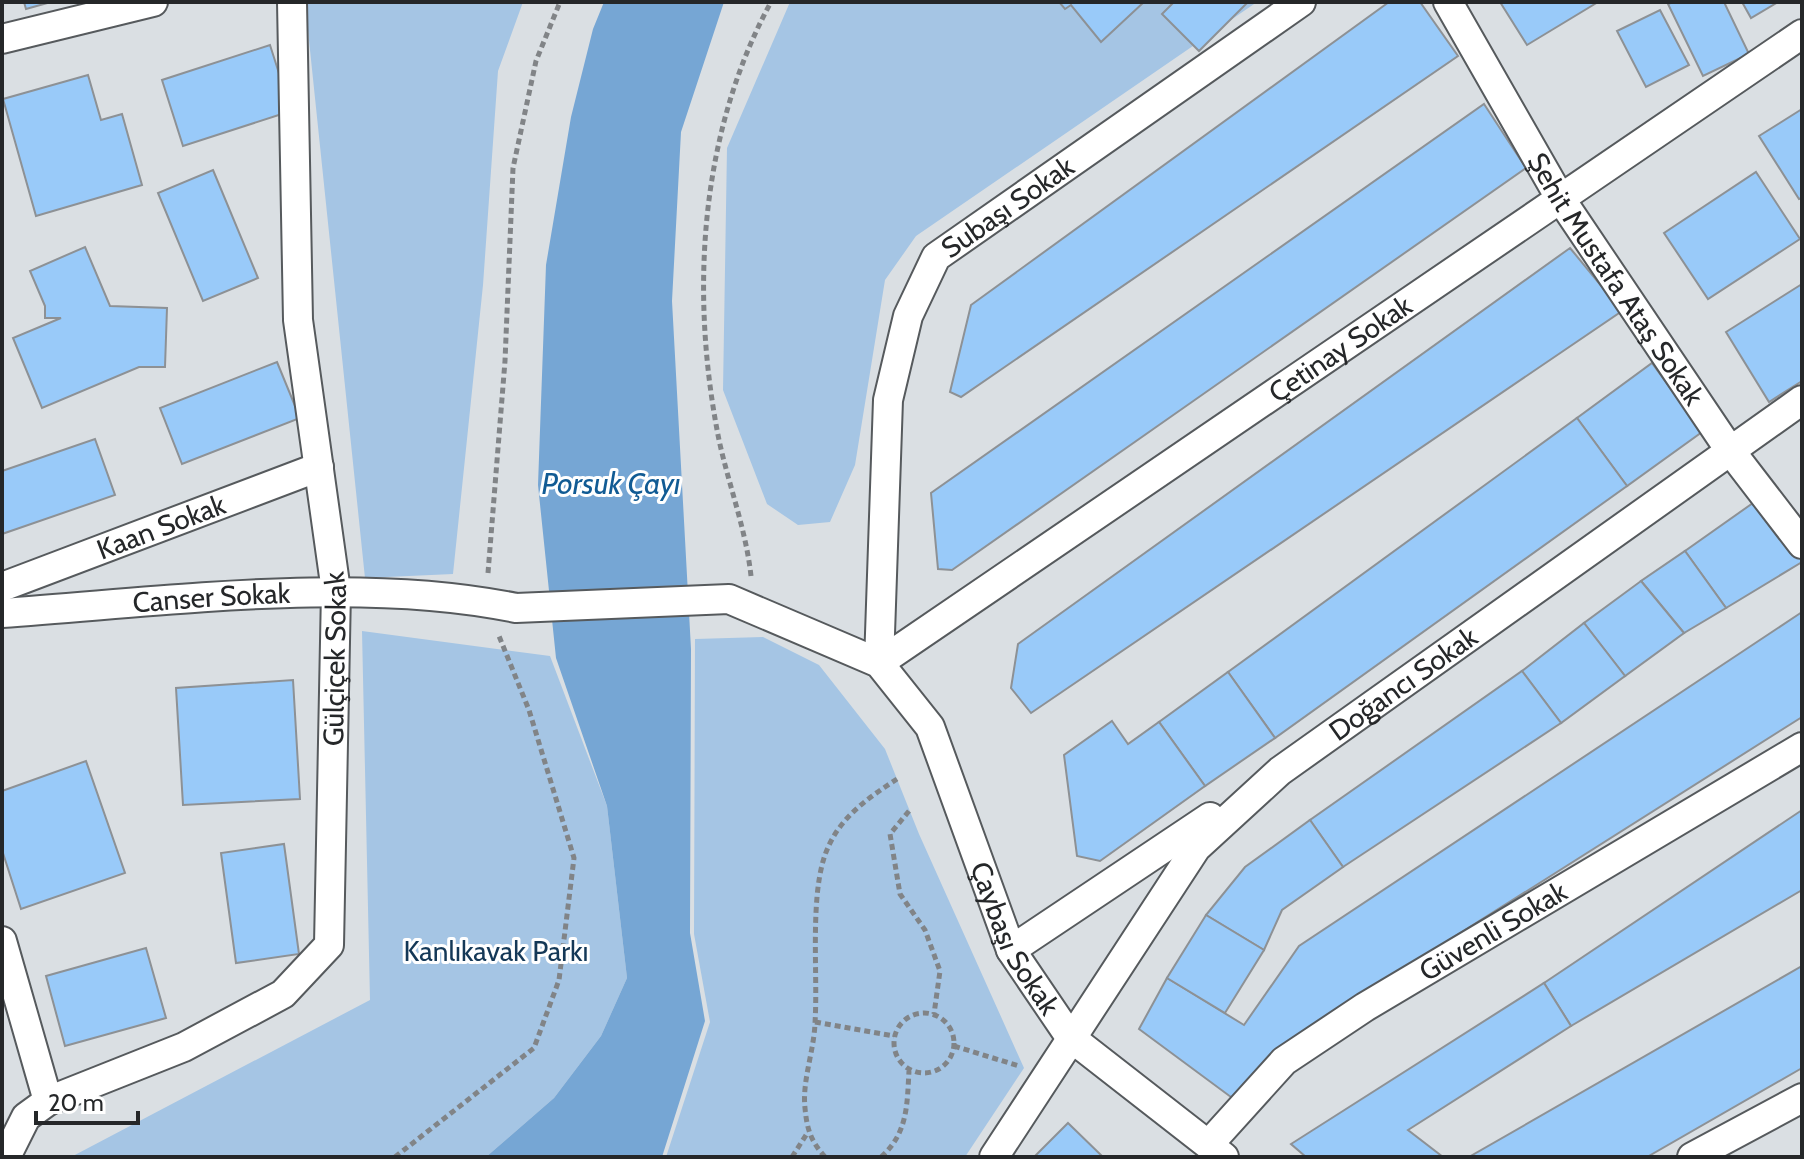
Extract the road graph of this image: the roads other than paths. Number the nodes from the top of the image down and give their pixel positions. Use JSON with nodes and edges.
{"nodes":[{"id":1,"x":153,"y":2,"type":"edge"},
{"id":2,"x":292,"y":2,"type":"edge"},
{"id":3,"x":1301,"y":2,"type":"edge"},
{"id":4,"x":1448,"y":2,"type":"edge"},
{"id":5,"x":1802,"y":34,"type":"edge"},
{"id":6,"x":2,"y":39,"type":"edge"},
{"id":7,"x":1560,"y":198,"type":"junction"},
{"id":8,"x":1802,"y":400,"type":"edge"},
{"id":9,"x":1729,"y":449,"type":"junction"},
{"id":10,"x":319,"y":467,"type":"junction"},
{"id":11,"x":1802,"y":544,"type":"edge"},
{"id":12,"x":2,"y":587,"type":"edge"},
{"id":13,"x":336,"y":591,"type":"junction"},
{"id":14,"x":2,"y":613,"type":"edge"},
{"id":15,"x":879,"y":663,"type":"junction"},
{"id":16,"x":1802,"y":747,"type":"edge"},
{"id":17,"x":1280,"y":771,"type":"junction"},
{"id":18,"x":2,"y":941,"type":"edge"},
{"id":19,"x":1011,"y":950,"type":"junction"},
{"id":20,"x":1070,"y":1037,"type":"junction"},
{"id":21,"x":1802,"y":1098,"type":"edge"},
{"id":22,"x":48,"y":1101,"type":"junction"},
{"id":23,"x":1216,"y":1150,"type":"edge"},
{"id":24,"x":6,"y":1157,"type":"edge"},
{"id":25,"x":994,"y":1157,"type":"edge"},
{"id":26,"x":1692,"y":1157,"type":"edge"}],
"edges":[{"from":1,"to":6,"type":"street"},
{"from":2,"to":10,"type":"street","name":"Gülçiçek Sokak"},
{"from":3,"to":15,"type":"street","name":"Subaşı Sokak"},
{"from":4,"to":7,"type":"street","name":"Şehit Mustafa Ataş Sokak"},
{"from":5,"to":7,"type":"street","name":"Çetinay Sokak"},
{"from":7,"to":9,"type":"street","name":"Şehit Mustafa Ataş Sokak"},
{"from":7,"to":15,"type":"street","name":"Çetinay Sokak"},
{"from":8,"to":9,"type":"street","name":"Doğancı Sokak"},
{"from":9,"to":11,"type":"street","name":"Şehit Mustafa Ataş Sokak"},
{"from":9,"to":17,"type":"street","name":"Doğancı Sokak"},
{"from":10,"to":12,"type":"street","name":"Kaan Sokak"},
{"from":10,"to":13,"type":"street","name":"Gülçiçek Sokak"},
{"from":13,"to":14,"type":"street","name":"Canser Sokak"},
{"from":13,"to":15,"type":"street","name":"Canser Sokak"},
{"from":13,"to":22,"type":"street","name":"Gülçiçek Sokak"},
{"from":15,"to":19,"type":"street","name":"Çaybaşı Sokak"},
{"from":16,"to":23,"type":"street","name":"Güvenli Sokak"},
{"from":17,"to":19,"type":"street"},
{"from":17,"to":20,"type":"street","name":"Doğancı Sokak"},
{"from":18,"to":22,"type":"street"},
{"from":19,"to":20,"type":"street","name":"Çaybaşı Sokak"},
{"from":20,"to":23,"type":"street","name":"Çaybaşı Sokak"},
{"from":20,"to":25,"type":"street","name":"Doğancı Sokak"},
{"from":21,"to":26,"type":"street"},
{"from":22,"to":24,"type":"street"}]}
